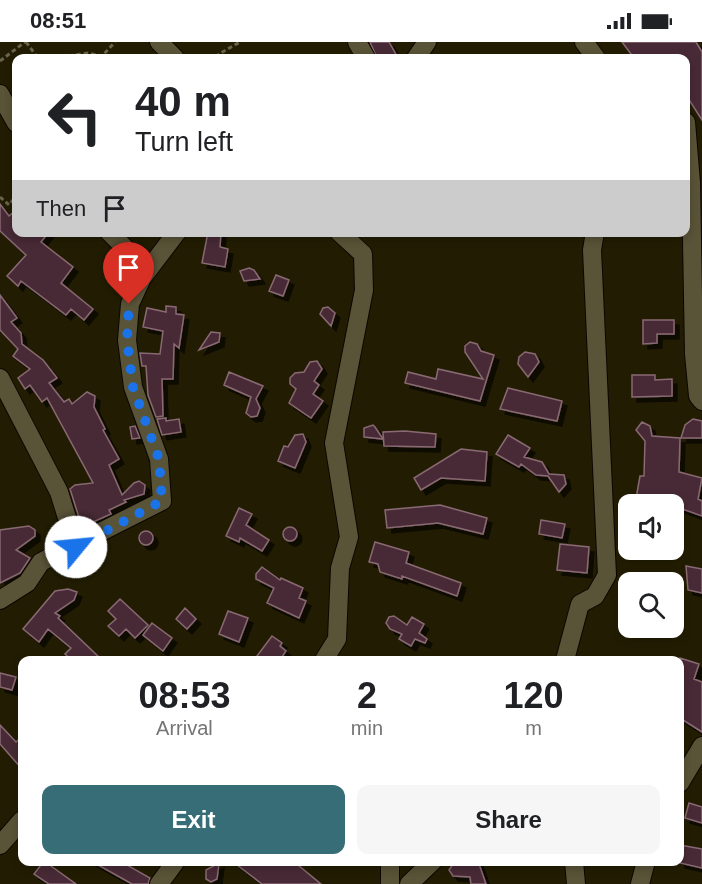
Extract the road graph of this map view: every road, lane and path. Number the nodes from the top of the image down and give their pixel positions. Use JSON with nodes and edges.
{"nodes":[{"id":1,"x":26,"y":42,"type":"edge"},
{"id":2,"x":115,"y":42,"type":"edge"},
{"id":3,"x":159,"y":42,"type":"edge"},
{"id":4,"x":240,"y":42,"type":"edge"},
{"id":5,"x":104,"y":54,"type":"edge"},
{"id":6,"x":171,"y":54,"type":"edge"},
{"id":7,"x":219,"y":54,"type":"edge"},
{"id":8,"x":0,"y":62,"type":"edge"},
{"id":9,"x":0,"y":94,"type":"edge"},
{"id":10,"x":12,"y":116,"type":"edge"},
{"id":11,"x":690,"y":171,"type":"edge"},
{"id":12,"x":0,"y":197,"type":"edge"},
{"id":13,"x":12,"y":201,"type":"edge"},
{"id":14,"x":114,"y":237,"type":"edge"},
{"id":15,"x":173,"y":237,"type":"edge"},
{"id":16,"x":344,"y":237,"type":"edge"},
{"id":17,"x":594,"y":237,"type":"edge"},
{"id":18,"x":142,"y":278,"type":"junction"},
{"id":19,"x":0,"y":378,"type":"edge"},
{"id":20,"x":702,"y":401,"type":"edge"},
{"id":21,"x":76,"y":547,"type":"junction"},
{"id":22,"x":0,"y":600,"type":"edge"},
{"id":23,"x":326,"y":656,"type":"edge"},
{"id":24,"x":566,"y":656,"type":"edge"},
{"id":25,"x":702,"y":746,"type":"edge"},
{"id":26,"x":684,"y":776,"type":"edge"},
{"id":27,"x":18,"y":825,"type":"edge"},
{"id":28,"x":0,"y":845,"type":"edge"},
{"id":29,"x":172,"y":866,"type":"edge"},
{"id":30,"x":390,"y":866,"type":"edge"},
{"id":31,"x":428,"y":866,"type":"edge"},
{"id":32,"x":574,"y":866,"type":"edge"},
{"id":33,"x":645,"y":866,"type":"edge"},
{"id":34,"x":159,"y":884,"type":"edge"},
{"id":35,"x":390,"y":884,"type":"edge"},
{"id":36,"x":409,"y":884,"type":"edge"},
{"id":37,"x":576,"y":884,"type":"edge"},
{"id":38,"x":640,"y":884,"type":"edge"}],
"edges":[{"from":1,"to":8,"type":"path"},
{"from":2,"to":5,"type":"path"},
{"from":3,"to":6,"type":"street"},
{"from":4,"to":7,"type":"path"},
{"from":9,"to":10,"type":"street"},
{"from":11,"to":20,"type":"street"},
{"from":12,"to":13,"type":"path"},
{"from":14,"to":18,"type":"street"},
{"from":15,"to":18,"type":"street"},
{"from":16,"to":23,"type":"street"},
{"from":17,"to":24,"type":"street"},
{"from":18,"to":21,"type":"street"},
{"from":19,"to":21,"type":"street"},
{"from":21,"to":22,"type":"street"},
{"from":25,"to":26,"type":"street"},
{"from":27,"to":28,"type":"street"},
{"from":29,"to":34,"type":"street"},
{"from":30,"to":35,"type":"street"},
{"from":31,"to":36,"type":"street"},
{"from":32,"to":37,"type":"street"},
{"from":33,"to":38,"type":"street"}]}
